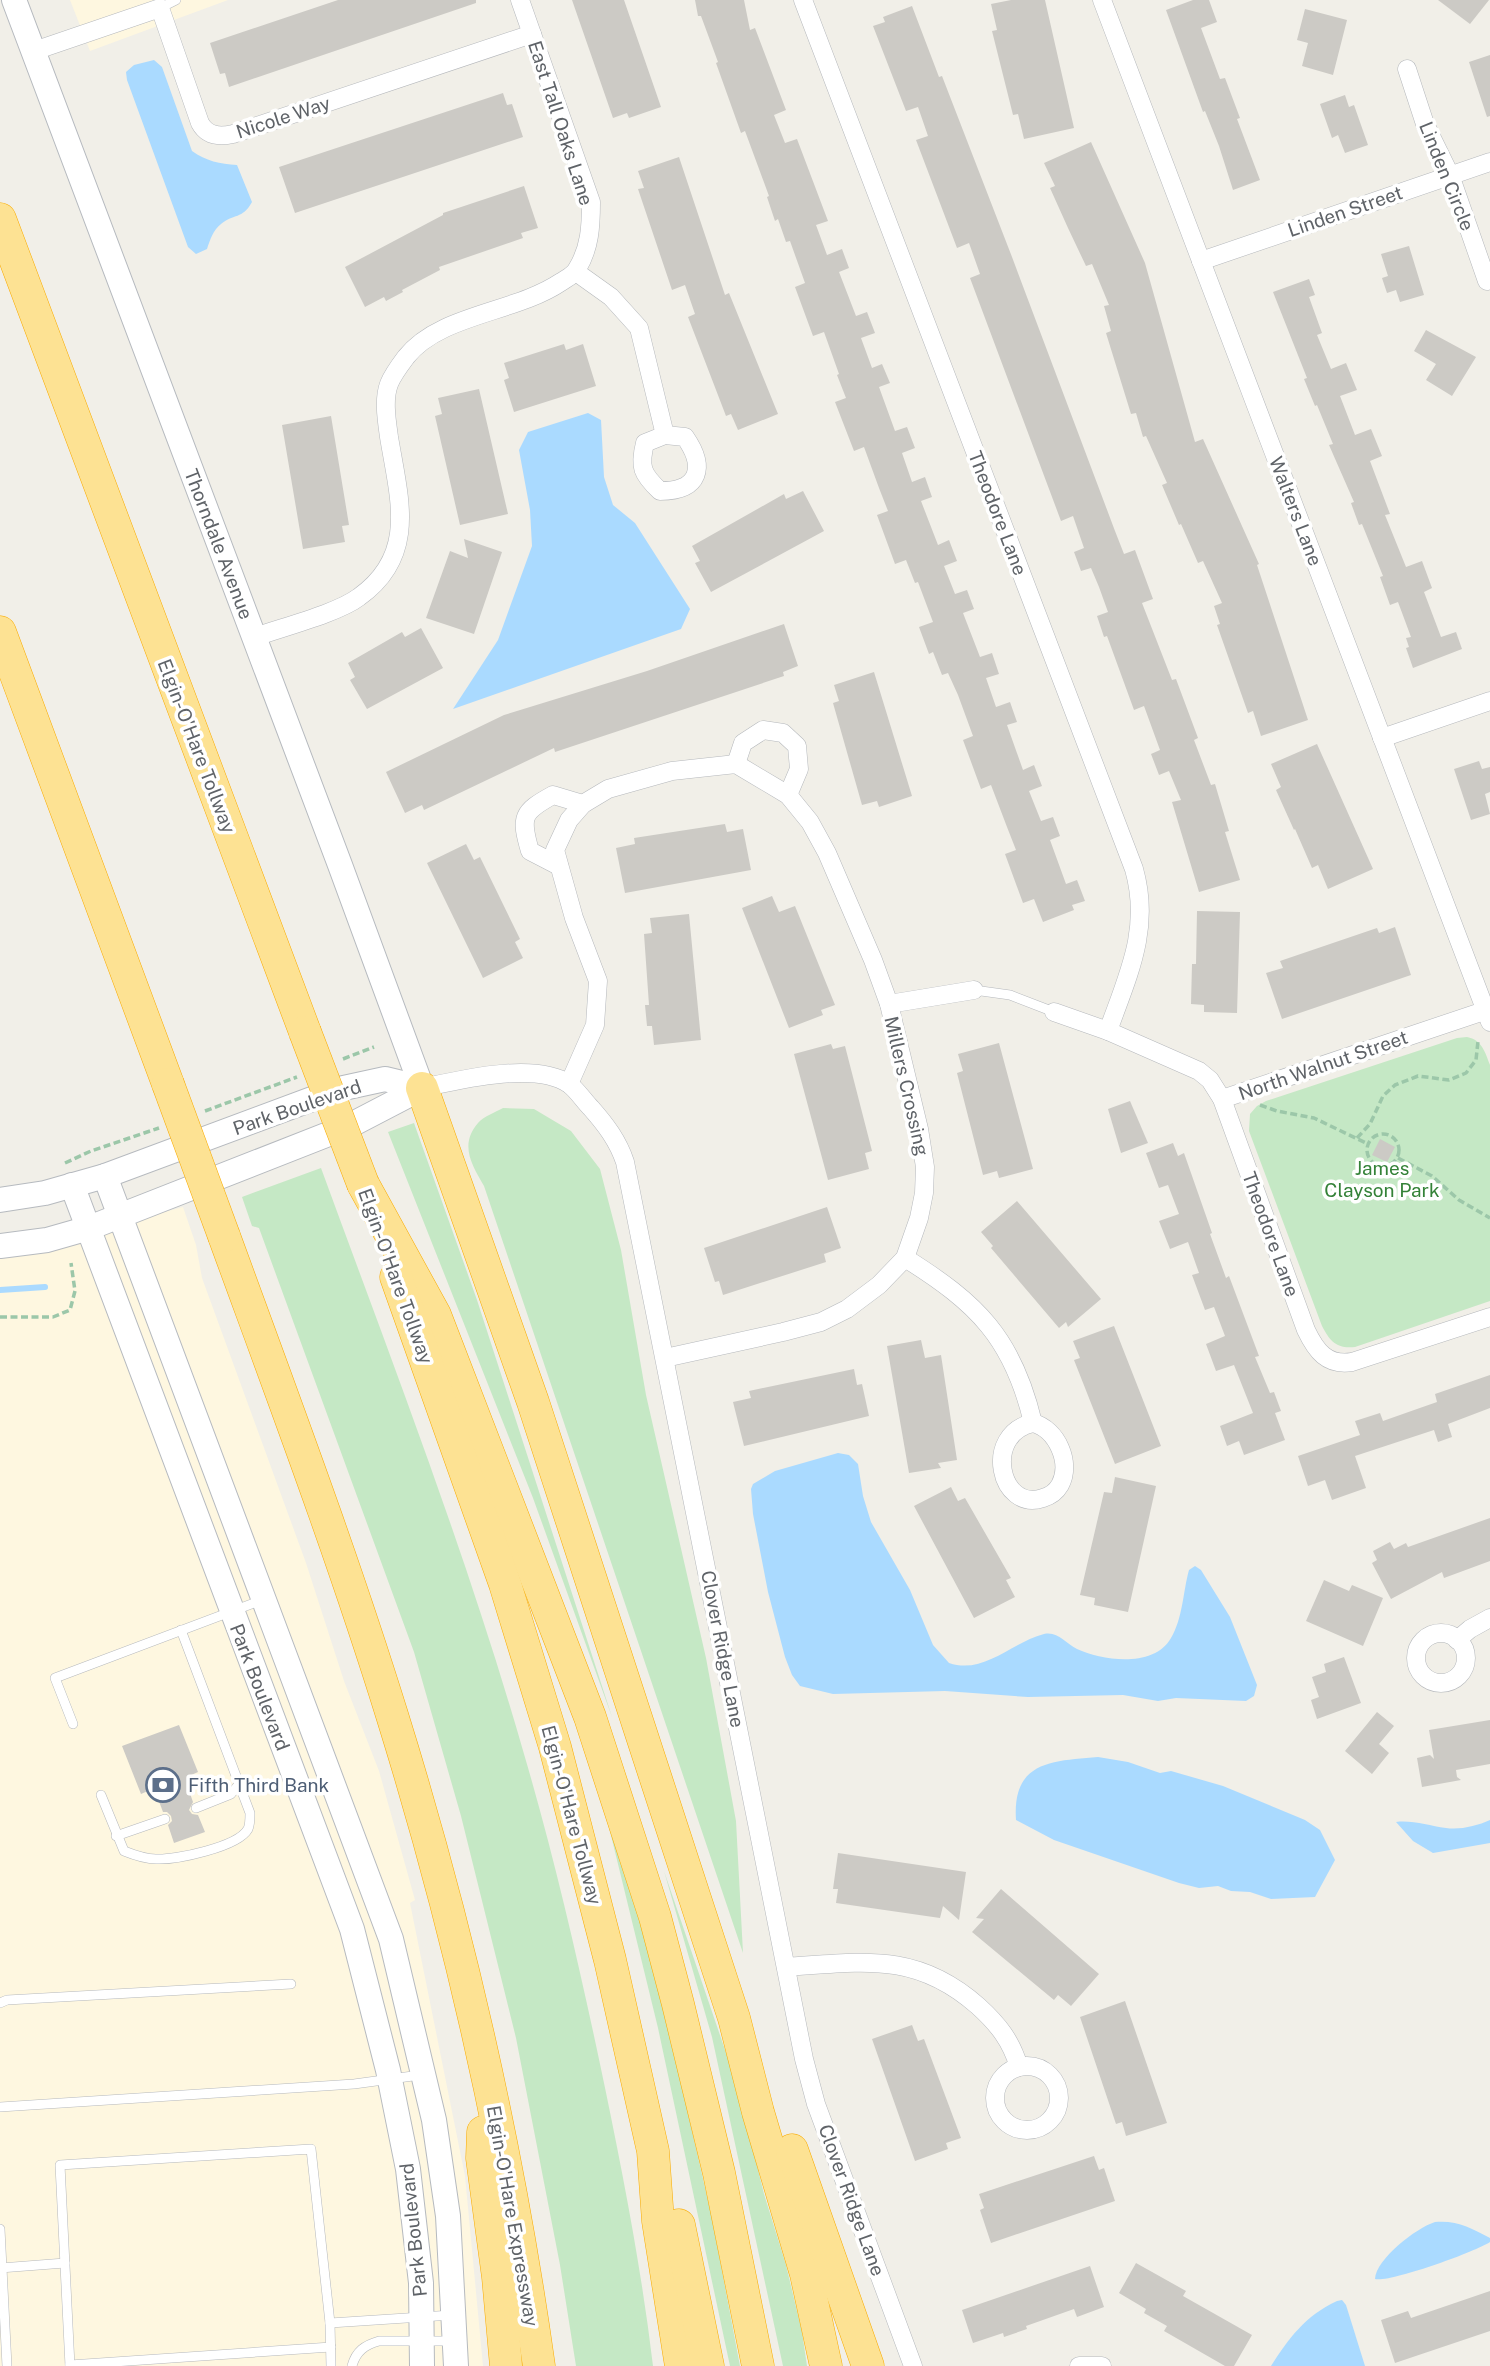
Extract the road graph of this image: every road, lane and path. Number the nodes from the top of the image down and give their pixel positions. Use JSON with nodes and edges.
{"nodes":[{"id":1,"x":14,"y":0,"type":"edge"},
{"id":2,"x":520,"y":0,"type":"edge"},
{"id":3,"x":803,"y":0,"type":"edge"},
{"id":4,"x":1102,"y":0,"type":"edge"},
{"id":5,"x":168,"y":4,"type":"edge"},
{"id":6,"x":532,"y":34,"type":"junction"},
{"id":7,"x":34,"y":51,"type":"junction"},
{"id":8,"x":1407,"y":69,"type":"dead end"},
{"id":9,"x":1490,"y":162,"type":"edge"},
{"id":10,"x":1450,"y":175,"type":"junction"},
{"id":11,"x":0,"y":219,"type":"edge"},
{"id":12,"x":1201,"y":261,"type":"junction"},
{"id":13,"x":576,"y":272,"type":"junction"},
{"id":14,"x":1487,"y":281,"type":"dead end"},
{"id":15,"x":665,"y":435,"type":"dead end"},
{"id":16,"x":0,"y":632,"type":"edge"},
{"id":17,"x":255,"y":637,"type":"junction"},
{"id":18,"x":0,"y":668,"type":"edge"},
{"id":19,"x":1490,"y":701,"type":"edge"},
{"id":20,"x":32,"y":718,"type":"junction"},
{"id":21,"x":1382,"y":738,"type":"junction"},
{"id":22,"x":736,"y":764,"type":"junction"},
{"id":23,"x":788,"y":795,"type":"junction"},
{"id":24,"x":583,"y":804,"type":"junction"},
{"id":25,"x":559,"y":866,"type":"junction"},
{"id":26,"x":974,"y":990,"type":"joint"},
{"id":27,"x":889,"y":1004,"type":"junction"},
{"id":28,"x":1054,"y":1012,"type":"joint"},
{"id":29,"x":1489,"y":1014,"type":"edge"},
{"id":30,"x":1108,"y":1031,"type":"junction"},
{"id":31,"x":1478,"y":1041,"type":"dead end"},
{"id":32,"x":569,"y":1084,"type":"junction"},
{"id":33,"x":422,"y":1088,"type":"junction"},
{"id":34,"x":1222,"y":1100,"type":"junction"},
{"id":35,"x":1258,"y":1104,"type":"dead end"},
{"id":36,"x":1367,"y":1128,"type":"junction"},
{"id":37,"x":1375,"y":1137,"type":"junction"},
{"id":38,"x":1357,"y":1138,"type":"junction"},
{"id":39,"x":1368,"y":1144,"type":"junction"},
{"id":40,"x":1398,"y":1158,"type":"junction"},
{"id":41,"x":105,"y":1176,"type":"junction"},
{"id":42,"x":363,"y":1184,"type":"junction"},
{"id":43,"x":72,"y":1185,"type":"junction"},
{"id":44,"x":0,"y":1200,"type":"edge"},
{"id":45,"x":121,"y":1216,"type":"junction"},
{"id":46,"x":1490,"y":1218,"type":"edge"},
{"id":47,"x":89,"y":1228,"type":"junction"},
{"id":48,"x":0,"y":1246,"type":"edge"},
{"id":49,"x":905,"y":1258,"type":"junction"},
{"id":50,"x":71,"y":1264,"type":"dead end"},
{"id":51,"x":0,"y":1317,"type":"edge"},
{"id":52,"x":1490,"y":1317,"type":"edge"},
{"id":53,"x":665,"y":1358,"type":"junction"},
{"id":54,"x":1033,"y":1423,"type":"dead end"},
{"id":55,"x":264,"y":1600,"type":"junction"},
{"id":56,"x":232,"y":1611,"type":"junction"},
{"id":57,"x":1490,"y":1618,"type":"edge"},
{"id":58,"x":181,"y":1630,"type":"junction"},
{"id":59,"x":1457,"y":1640,"type":"dead end"},
{"id":60,"x":73,"y":1724,"type":"dead end"},
{"id":61,"x":239,"y":1784,"type":"junction"},
{"id":62,"x":101,"y":1795,"type":"dead end"},
{"id":63,"x":196,"y":1808,"type":"dead end"},
{"id":64,"x":165,"y":1819,"type":"dead end"},
{"id":65,"x":116,"y":1836,"type":"junction"},
{"id":66,"x":786,"y":1967,"type":"junction"},
{"id":67,"x":291,"y":1984,"type":"dead end"},
{"id":68,"x":0,"y":2003,"type":"edge"},
{"id":69,"x":734,"y":2018,"type":"junction"},
{"id":70,"x":485,"y":2067,"type":"junction"},
{"id":71,"x":1019,"y":2067,"type":"dead end"},
{"id":72,"x":424,"y":2075,"type":"junction"},
{"id":73,"x":390,"y":2078,"type":"junction"},
{"id":74,"x":0,"y":2107,"type":"edge"},
{"id":75,"x":653,"y":2151,"type":"junction"},
{"id":76,"x":0,"y":2229,"type":"edge"},
{"id":77,"x":65,"y":2263,"type":"junction"},
{"id":78,"x":1,"y":2268,"type":"edge"},
{"id":79,"x":454,"y":2315,"type":"junction"},
{"id":80,"x":330,"y":2323,"type":"junction"},
{"id":81,"x":422,"y":2329,"type":"junction"},
{"id":82,"x":331,"y":2347,"type":"junction"},
{"id":83,"x":456,"y":2354,"type":"edge"},
{"id":84,"x":70,"y":2365,"type":"edge"},
{"id":85,"x":7,"y":2366,"type":"edge"},
{"id":86,"x":331,"y":2366,"type":"edge"},
{"id":87,"x":352,"y":2366,"type":"edge"},
{"id":88,"x":422,"y":2366,"type":"edge"},
{"id":89,"x":506,"y":2366,"type":"edge"},
{"id":90,"x":539,"y":2366,"type":"edge"},
{"id":91,"x":681,"y":2366,"type":"edge"},
{"id":92,"x":708,"y":2366,"type":"edge"},
{"id":93,"x":758,"y":2366,"type":"edge"},
{"id":94,"x":826,"y":2366,"type":"edge"},
{"id":95,"x":868,"y":2366,"type":"edge"},
{"id":96,"x":914,"y":2366,"type":"edge"},
{"id":97,"x":1079,"y":2366,"type":"edge"},
{"id":98,"x":1102,"y":2366,"type":"edge"}],
"edges":[{"from":1,"to":7,"type":"street","name":"Thorndale Avenue"},
{"from":2,"to":6,"type":"street","name":"East Tall Oaks Lane"},
{"from":3,"to":30,"type":"street","name":"Theodore Lane"},
{"from":4,"to":12,"type":"street","name":"Walters Lane"},
{"from":5,"to":6,"type":"street","name":"Nicole Way"},
{"from":5,"to":7,"type":"street","name":"Nicole Way"},
{"from":6,"to":13,"type":"street","name":"East Tall Oaks Lane"},
{"from":7,"to":17,"type":"street","name":"Thorndale Avenue"},
{"from":8,"to":10,"type":"street","name":"Linden Circle"},
{"from":9,"to":10,"type":"street","name":"Linden Street"},
{"from":10,"to":12,"type":"street","name":"Linden Street"},
{"from":10,"to":14,"type":"street","name":"Linden Circle"},
{"from":11,"to":42,"type":"highway","name":"Elgin-O'Hare Tollway","bridge":true},
{"from":12,"to":21,"type":"street","name":"Walters Lane"},
{"from":13,"to":15,"type":"street"},
{"from":13,"to":17,"type":"street"},
{"from":16,"to":20,"type":"highway"},
{"from":17,"to":33,"type":"street","name":"Thorndale Avenue"},
{"from":18,"to":20,"type":"highway"},
{"from":19,"to":21,"type":"street"},
{"from":20,"to":70,"type":"highway","bridge":true},
{"from":21,"to":29,"type":"street","name":"Walters Lane"},
{"from":22,"to":23,"type":"street","name":"Millers Crossing"},
{"from":22,"to":23,"type":"street"},
{"from":22,"to":24,"type":"street"},
{"from":23,"to":27,"type":"street","name":"Millers Crossing"},
{"from":24,"to":25,"type":"street"},
{"from":24,"to":25,"type":"street"},
{"from":25,"to":32,"type":"street"},
{"from":26,"to":27,"type":"street"},
{"from":26,"to":28,"type":"lane"},
{"from":27,"to":49,"type":"street","name":"Millers Crossing"},
{"from":28,"to":30,"type":"street","name":"North Walnut Street"},
{"from":29,"to":34,"type":"street","name":"North Walnut Street"},
{"from":30,"to":34,"type":"street","name":"North Walnut Street"},
{"from":31,"to":36,"type":"path"},
{"from":32,"to":33,"type":"street"},
{"from":32,"to":53,"type":"street","name":"Clover Ridge Lane"},
{"from":33,"to":41,"type":"street","name":"Park Boulevard"},
{"from":33,"to":45,"type":"street","name":"Park Boulevard"},
{"from":33,"to":69,"type":"highway"},
{"from":34,"to":52,"type":"street","name":"Theodore Lane"},
{"from":35,"to":38,"type":"path"},
{"from":36,"to":37,"type":"path"},
{"from":36,"to":38,"type":"path"},
{"from":37,"to":39,"type":"path"},
{"from":37,"to":40,"type":"path"},
{"from":38,"to":39,"type":"path"},
{"from":39,"to":40,"type":"path"},
{"from":40,"to":46,"type":"path"},
{"from":41,"to":43,"type":"street"},
{"from":41,"to":45,"type":"street","name":"Park Boulevard"},
{"from":42,"to":75,"type":"highway","name":"Elgin-O'Hare Tollway"},
{"from":42,"to":93,"type":"highway"},
{"from":43,"to":44,"type":"street"},
{"from":43,"to":47,"type":"street","name":"Park Boulevard"},
{"from":45,"to":47,"type":"street"},
{"from":45,"to":55,"type":"street","name":"Park Boulevard"},
{"from":47,"to":48,"type":"street"},
{"from":47,"to":56,"type":"street","name":"Park Boulevard"},
{"from":49,"to":53,"type":"street","name":"Millers Crossing"},
{"from":49,"to":54,"type":"street"},
{"from":50,"to":51,"type":"path"},
{"from":53,"to":66,"type":"street","name":"Clover Ridge Lane"},
{"from":55,"to":56,"type":"lane"},
{"from":55,"to":72,"type":"street","name":"Park Boulevard"},
{"from":56,"to":58,"type":"lane"},
{"from":56,"to":73,"type":"street","name":"Park Boulevard"},
{"from":57,"to":59,"type":"street"},
{"from":58,"to":60,"type":"lane"},
{"from":58,"to":61,"type":"lane"},
{"from":61,"to":63,"type":"lane"},
{"from":61,"to":65,"type":"lane"},
{"from":62,"to":65,"type":"lane"},
{"from":64,"to":65,"type":"lane"},
{"from":66,"to":71,"type":"street"},
{"from":66,"to":96,"type":"street","name":"Clover Ridge Lane"},
{"from":67,"to":68,"type":"lane"},
{"from":69,"to":94,"type":"highway"},
{"from":69,"to":95,"type":"highway"},
{"from":70,"to":89,"type":"highway"},
{"from":70,"to":90,"type":"highway","name":"Elgin-O'Hare Expressway"},
{"from":72,"to":73,"type":"lane"},
{"from":72,"to":79,"type":"street","name":"Park Boulevard"},
{"from":73,"to":74,"type":"lane"},
{"from":73,"to":81,"type":"street","name":"Park Boulevard"},
{"from":75,"to":91,"type":"highway","name":"Elgin-O'Hare Tollway"},
{"from":75,"to":92,"type":"highway"},
{"from":76,"to":78,"type":"lane"},
{"from":77,"to":78,"type":"lane"},
{"from":77,"to":80,"type":"lane"},
{"from":77,"to":84,"type":"lane"},
{"from":78,"to":85,"type":"lane"},
{"from":79,"to":81,"type":"lane"},
{"from":79,"to":83,"type":"street","name":"Park Boulevard"},
{"from":80,"to":81,"type":"lane"},
{"from":80,"to":82,"type":"lane"},
{"from":81,"to":83,"type":"lane"},
{"from":81,"to":87,"type":"lane"},
{"from":81,"to":88,"type":"street","name":"Park Boulevard"},
{"from":82,"to":84,"type":"lane"},
{"from":82,"to":86,"type":"lane"},
{"from":97,"to":98,"type":"street"}]}
